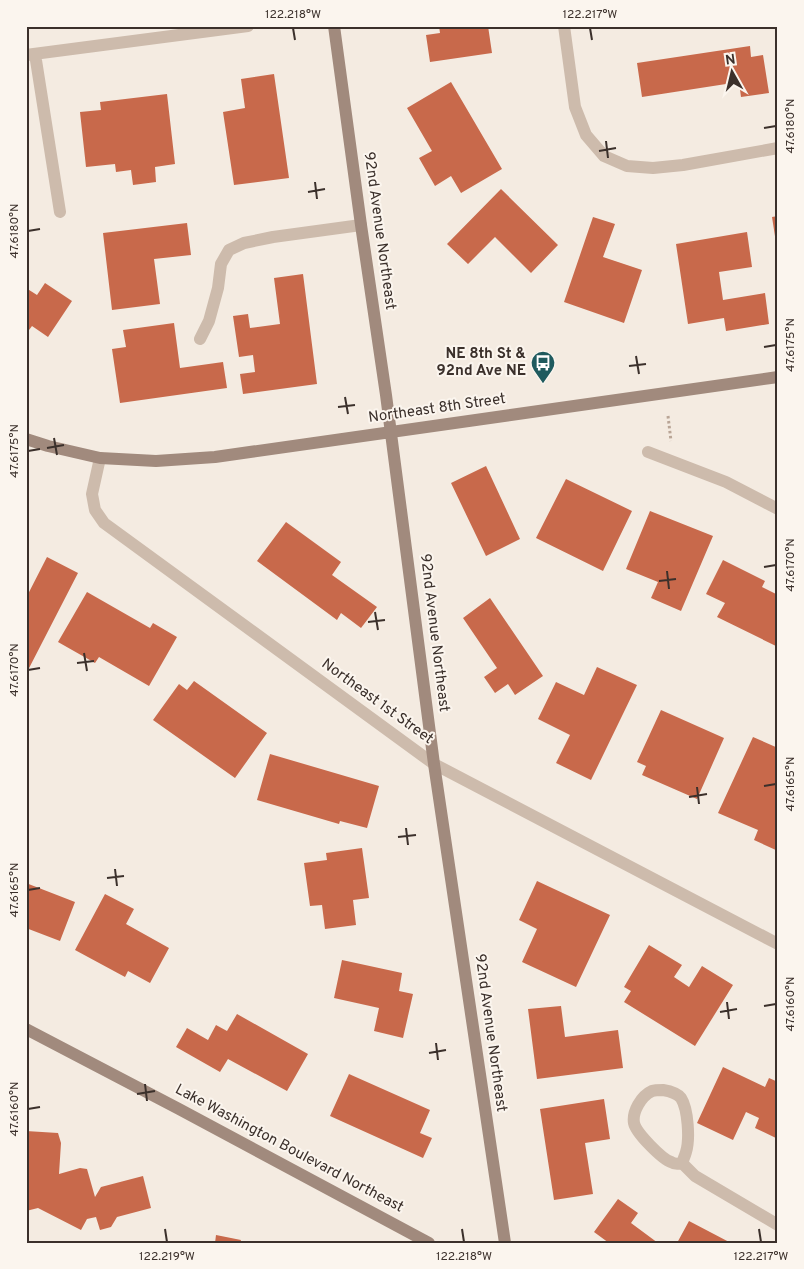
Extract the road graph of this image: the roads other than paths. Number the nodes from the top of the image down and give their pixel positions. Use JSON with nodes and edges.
{"nodes":[{"id":1,"x":248,"y":26,"type":"edge"},
{"id":2,"x":334,"y":26,"type":"edge"},
{"id":3,"x":564,"y":26,"type":"edge"},
{"id":4,"x":31,"y":55,"type":"edge"},
{"id":5,"x":778,"y":148,"type":"edge"},
{"id":6,"x":60,"y":212,"type":"dead end"},
{"id":7,"x":362,"y":225,"type":"junction"},
{"id":8,"x":200,"y":338,"type":"dead end"},
{"id":9,"x":778,"y":377,"type":"edge"},
{"id":10,"x":391,"y":432,"type":"junction"},
{"id":11,"x":26,"y":439,"type":"edge"},
{"id":12,"x":648,"y":452,"type":"dead end"},
{"id":13,"x":100,"y":458,"type":"junction"},
{"id":14,"x":778,"y":510,"type":"edge"},
{"id":15,"x":434,"y":764,"type":"junction"},
{"id":16,"x":778,"y":944,"type":"edge"},
{"id":17,"x":26,"y":1029,"type":"edge"},
{"id":18,"x":682,"y":1163,"type":"junction"},
{"id":19,"x":778,"y":1225,"type":"edge"},
{"id":20,"x":429,"y":1243,"type":"edge"},
{"id":21,"x":505,"y":1243,"type":"edge"}],
"edges":[{"from":1,"to":4,"type":"street"},
{"from":2,"to":7,"type":"main road","name":"92nd Avenue Northeast"},
{"from":3,"to":5,"type":"street"},
{"from":4,"to":6,"type":"street"},
{"from":7,"to":8,"type":"street"},
{"from":7,"to":10,"type":"main road","name":"92nd Avenue Northeast"},
{"from":9,"to":10,"type":"main road","name":"Northeast 8th Street"},
{"from":10,"to":13,"type":"main road","name":"Northeast 8th Street"},
{"from":10,"to":15,"type":"main road","name":"92nd Avenue Northeast"},
{"from":11,"to":13,"type":"main road"},
{"from":12,"to":14,"type":"street"},
{"from":13,"to":15,"type":"street","name":"Northeast 1st Street"},
{"from":15,"to":16,"type":"street","name":"Northeast 1st Street"},
{"from":15,"to":21,"type":"main road","name":"92nd Avenue Northeast"},
{"from":17,"to":20,"type":"main road","name":"Lake Washington Boulevard Northeast"},
{"from":18,"to":18,"type":"street"},
{"from":18,"to":19,"type":"street"}]}
